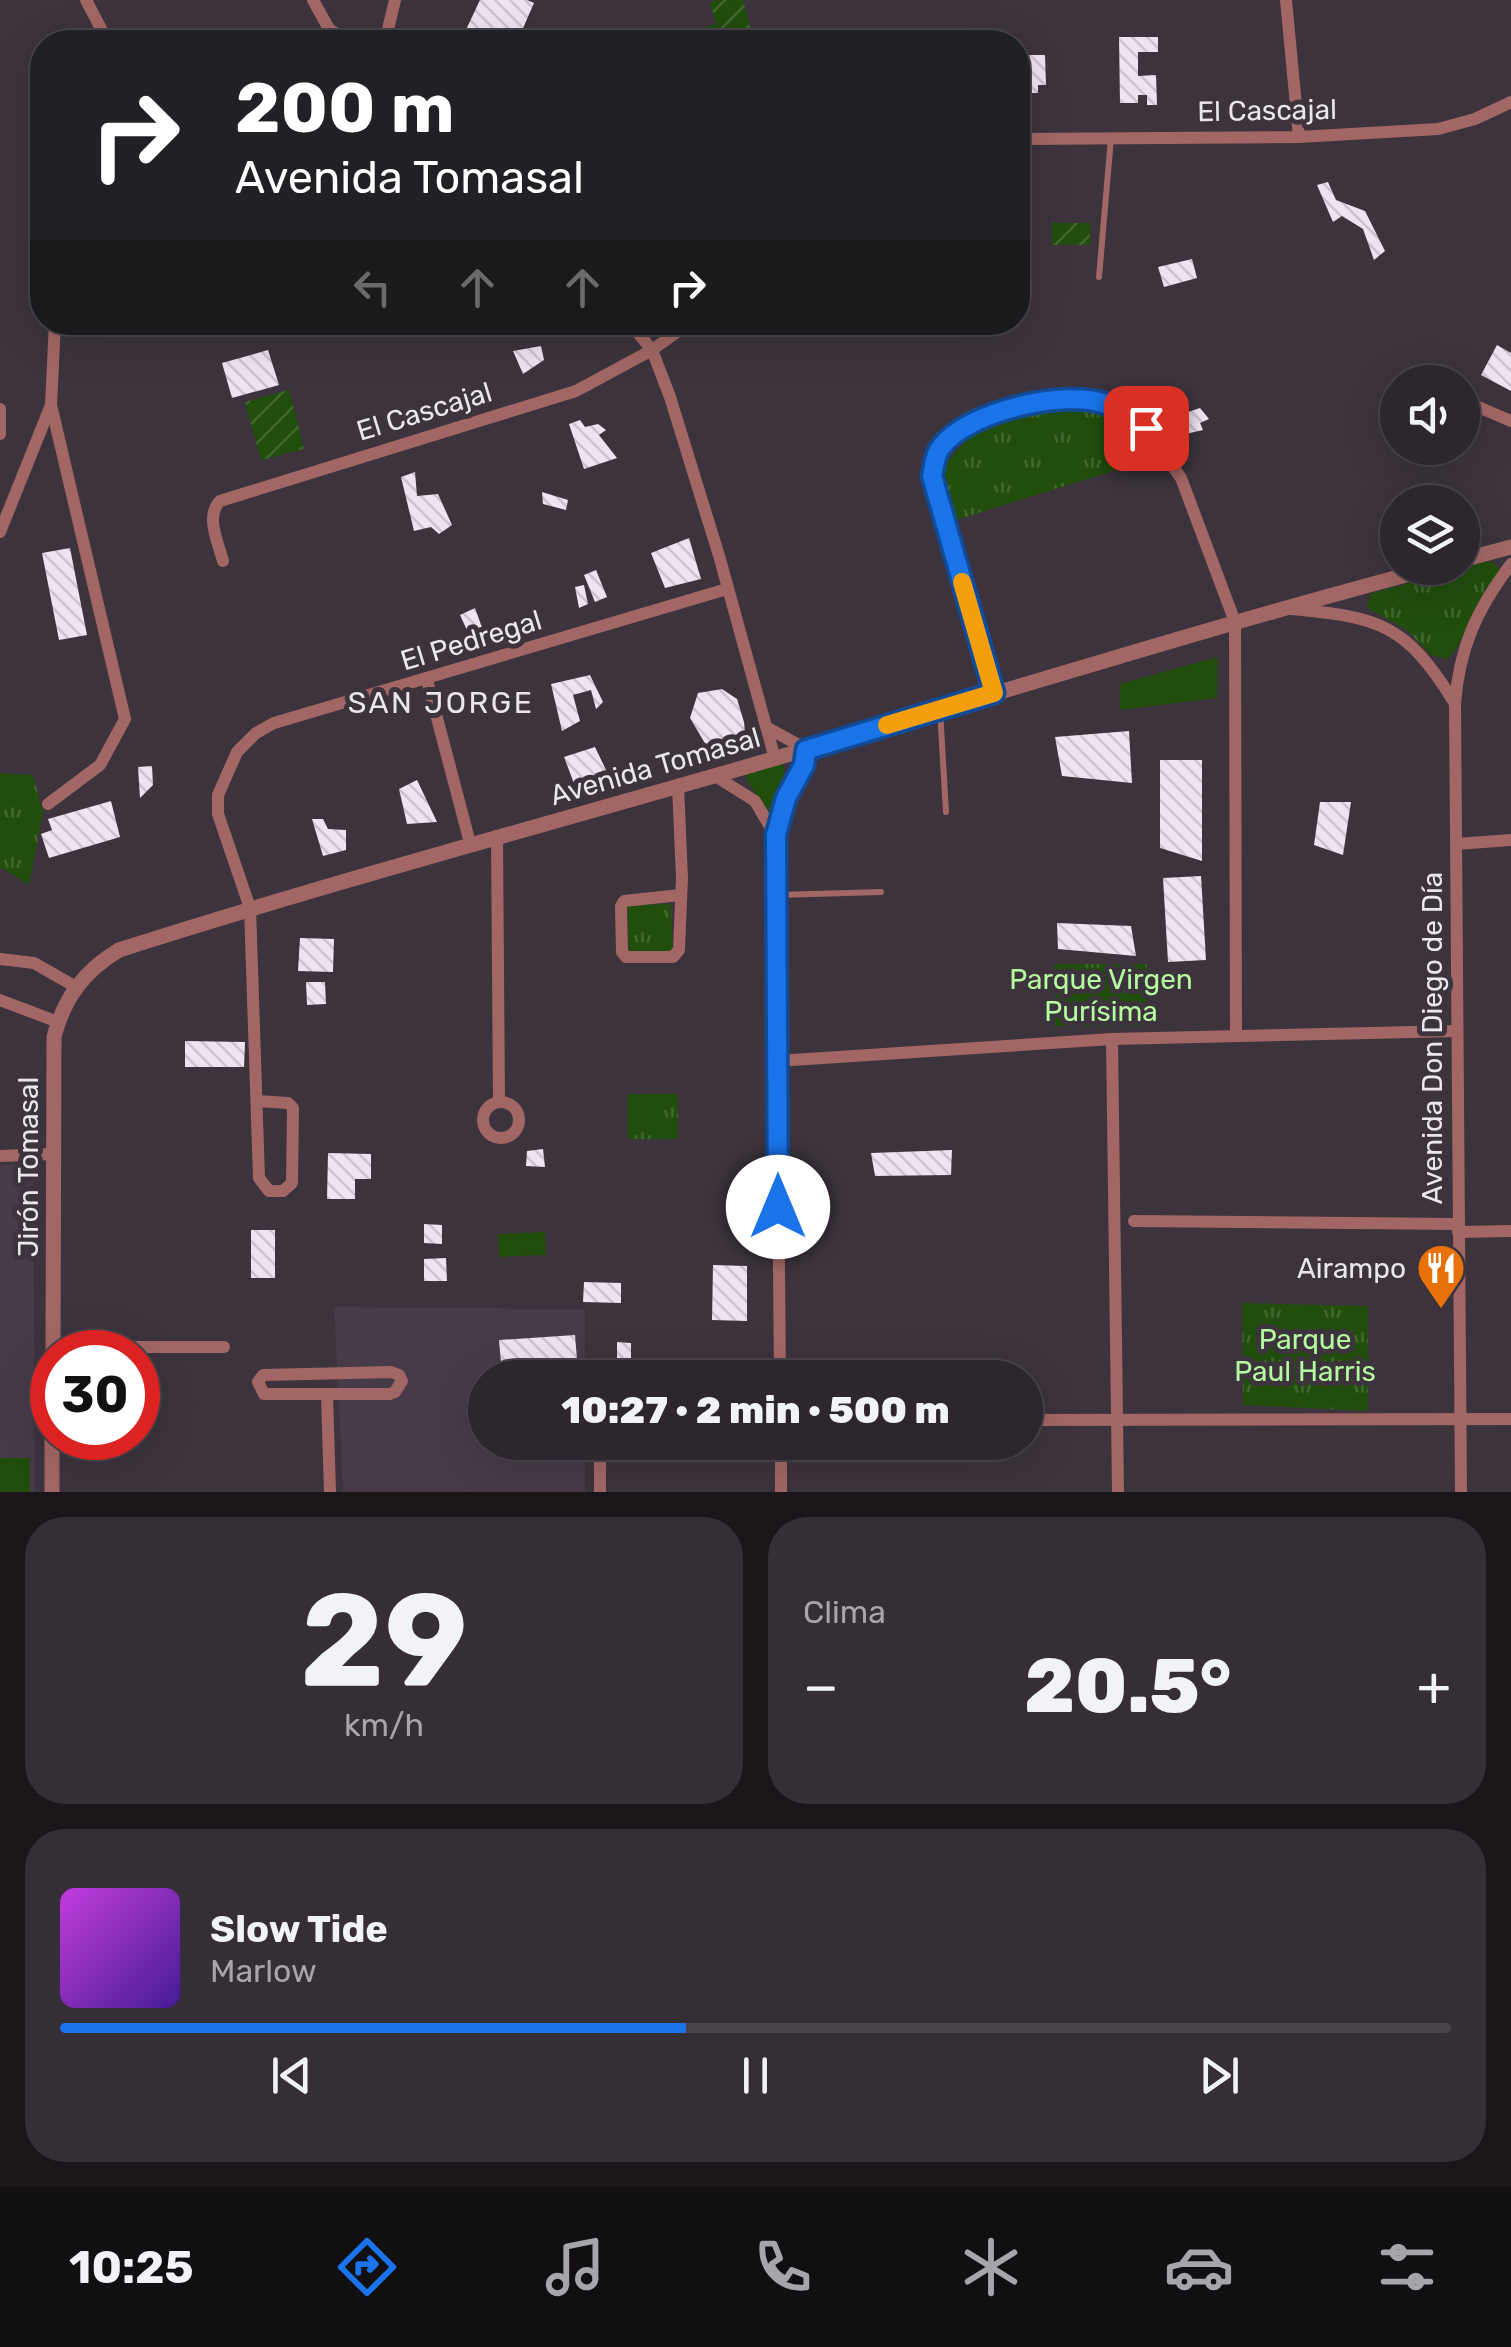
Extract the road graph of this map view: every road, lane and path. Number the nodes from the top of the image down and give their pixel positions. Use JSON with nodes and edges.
{"nodes":[{"id":1,"x":86,"y":0,"type":"edge"},
{"id":2,"x":313,"y":0,"type":"edge"},
{"id":3,"x":395,"y":0,"type":"edge"},
{"id":4,"x":1286,"y":0,"type":"edge"},
{"id":5,"x":102,"y":30,"type":"edge"},
{"id":6,"x":331,"y":30,"type":"edge"},
{"id":7,"x":388,"y":30,"type":"edge"},
{"id":8,"x":1511,"y":102,"type":"edge"},
{"id":9,"x":1111,"y":137,"type":"junction"},
{"id":10,"x":1299,"y":137,"type":"junction"},
{"id":11,"x":1030,"y":139,"type":"edge"},
{"id":12,"x":1099,"y":277,"type":"dead end"},
{"id":13,"x":55,"y":335,"type":"edge"},
{"id":14,"x":639,"y":335,"type":"edge"},
{"id":15,"x":673,"y":335,"type":"edge"},
{"id":16,"x":652,"y":350,"type":"junction"},
{"id":17,"x":52,"y":404,"type":"junction"},
{"id":18,"x":1480,"y":408,"type":"edge"},
{"id":19,"x":0,"y":409,"type":"edge"},
{"id":20,"x":1511,"y":421,"type":"edge"},
{"id":21,"x":0,"y":434,"type":"edge"},
{"id":22,"x":0,"y":532,"type":"edge"},
{"id":23,"x":1511,"y":547,"type":"edge"},
{"id":24,"x":1480,"y":555,"type":"edge"},
{"id":25,"x":223,"y":561,"type":"dead end"},
{"id":26,"x":1511,"y":564,"type":"edge"},
{"id":27,"x":1380,"y":582,"type":"edge"},
{"id":28,"x":727,"y":589,"type":"junction"},
{"id":29,"x":1282,"y":608,"type":"junction"},
{"id":30,"x":1235,"y":622,"type":"junction"},
{"id":31,"x":427,"y":680,"type":"junction"},
{"id":32,"x":994,"y":693,"type":"junction"},
{"id":33,"x":1455,"y":704,"type":"junction"},
{"id":34,"x":940,"y":709,"type":"junction"},
{"id":35,"x":766,"y":726,"type":"junction"},
{"id":36,"x":806,"y":750,"type":"junction"},
{"id":37,"x":774,"y":758,"type":"junction"},
{"id":38,"x":715,"y":776,"type":"junction"},
{"id":39,"x":678,"y":786,"type":"junction"},
{"id":40,"x":48,"y":804,"type":"dead end"},
{"id":41,"x":946,"y":812,"type":"dead end"},
{"id":42,"x":776,"y":835,"type":"junction"},
{"id":43,"x":497,"y":836,"type":"junction"},
{"id":44,"x":1511,"y":840,"type":"edge"},
{"id":45,"x":470,"y":844,"type":"junction"},
{"id":46,"x":1456,"y":844,"type":"junction"},
{"id":47,"x":881,"y":892,"type":"dead end"},
{"id":48,"x":680,"y":895,"type":"junction"},
{"id":49,"x":776,"y":896,"type":"junction"},
{"id":50,"x":250,"y":908,"type":"junction"},
{"id":51,"x":0,"y":959,"type":"edge"},
{"id":52,"x":76,"y":986,"type":"junction"},
{"id":53,"x":0,"y":1000,"type":"edge"},
{"id":54,"x":58,"y":1022,"type":"junction"},
{"id":55,"x":1457,"y":1030,"type":"junction"},
{"id":56,"x":1236,"y":1033,"type":"junction"},
{"id":57,"x":1112,"y":1038,"type":"junction"},
{"id":58,"x":777,"y":1062,"type":"junction"},
{"id":59,"x":256,"y":1101,"type":"junction"},
{"id":60,"x":499,"y":1102,"type":"dead end"},
{"id":61,"x":54,"y":1154,"type":"junction"},
{"id":62,"x":0,"y":1156,"type":"edge"},
{"id":63,"x":1134,"y":1221,"type":"dead end"},
{"id":64,"x":1458,"y":1228,"type":"junction"},
{"id":65,"x":1511,"y":1231,"type":"edge"},
{"id":66,"x":53,"y":1330,"type":"edge"},
{"id":67,"x":224,"y":1347,"type":"dead end"},
{"id":68,"x":160,"y":1348,"type":"edge"},
{"id":69,"x":780,"y":1360,"type":"edge"},
{"id":70,"x":327,"y":1396,"type":"junction"},
{"id":71,"x":1461,"y":1418,"type":"junction"},
{"id":72,"x":1511,"y":1419,"type":"edge"},
{"id":73,"x":1043,"y":1420,"type":"edge"},
{"id":74,"x":1119,"y":1420,"type":"junction"},
{"id":75,"x":52,"y":1460,"type":"edge"},
{"id":76,"x":600,"y":1460,"type":"edge"},
{"id":77,"x":781,"y":1460,"type":"edge"},
{"id":78,"x":52,"y":1492,"type":"edge"},
{"id":79,"x":330,"y":1492,"type":"edge"},
{"id":80,"x":600,"y":1492,"type":"edge"},
{"id":81,"x":781,"y":1492,"type":"edge"},
{"id":82,"x":1118,"y":1492,"type":"edge"},
{"id":83,"x":1461,"y":1492,"type":"edge"}],
"edges":[{"from":1,"to":5,"type":"street"},
{"from":2,"to":6,"type":"street"},
{"from":3,"to":7,"type":"street"},
{"from":4,"to":10,"type":"street"},
{"from":8,"to":10,"type":"street","name":"El Cascajal"},
{"from":9,"to":10,"type":"street","name":"El Cascajal"},
{"from":9,"to":11,"type":"street","name":"El Cascajal"},
{"from":9,"to":12,"type":"lane"},
{"from":13,"to":17,"type":"street"},
{"from":14,"to":16,"type":"street"},
{"from":15,"to":16,"type":"street","name":"El Cascajal"},
{"from":16,"to":25,"type":"street","name":"El Cascajal"},
{"from":16,"to":28,"type":"street"},
{"from":17,"to":22,"type":"street"},
{"from":17,"to":40,"type":"street"},
{"from":18,"to":20,"type":"street"},
{"from":19,"to":21,"type":"street"},
{"from":23,"to":24,"type":"street"},
{"from":26,"to":33,"type":"street","name":"Avenida Don Diego de Día"},
{"from":27,"to":29,"type":"street","name":"Avenida Tomasal"},
{"from":28,"to":31,"type":"street","name":"El Pedregal"},
{"from":28,"to":35,"type":"street"},
{"from":29,"to":30,"type":"street","name":"Avenida Tomasal"},
{"from":29,"to":33,"type":"street"},
{"from":30,"to":32,"type":"street","name":"Avenida Tomasal"},
{"from":30,"to":32,"type":"street"},
{"from":30,"to":56,"type":"street"},
{"from":31,"to":45,"type":"street"},
{"from":31,"to":50,"type":"street","name":"El Pedregal"},
{"from":32,"to":34,"type":"street","name":"Avenida Tomasal"},
{"from":33,"to":46,"type":"street","name":"Avenida Don Diego de Día"},
{"from":34,"to":36,"type":"street","name":"Avenida Tomasal"},
{"from":34,"to":41,"type":"lane"},
{"from":35,"to":36,"type":"street"},
{"from":35,"to":37,"type":"street"},
{"from":36,"to":37,"type":"street","name":"Avenida Tomasal"},
{"from":36,"to":42,"type":"street"},
{"from":37,"to":38,"type":"street","name":"Avenida Tomasal"},
{"from":38,"to":39,"type":"street","name":"Avenida Tomasal"},
{"from":38,"to":42,"type":"street"},
{"from":39,"to":43,"type":"street","name":"Avenida Tomasal"},
{"from":39,"to":48,"type":"street"},
{"from":42,"to":49,"type":"street"},
{"from":43,"to":45,"type":"street","name":"Avenida Tomasal"},
{"from":43,"to":60,"type":"street"},
{"from":44,"to":46,"type":"street"},
{"from":45,"to":50,"type":"street","name":"Avenida Tomasal"},
{"from":46,"to":55,"type":"street","name":"Avenida Don Diego de Día"},
{"from":47,"to":49,"type":"lane"},
{"from":48,"to":48,"type":"street"},
{"from":49,"to":58,"type":"street"},
{"from":50,"to":52,"type":"street","name":"Avenida Tomasal"},
{"from":50,"to":59,"type":"street"},
{"from":51,"to":52,"type":"street"},
{"from":52,"to":54,"type":"street","name":"Jirón Tomasal"},
{"from":53,"to":54,"type":"street"},
{"from":54,"to":61,"type":"street","name":"Jirón Tomasal"},
{"from":55,"to":56,"type":"street"},
{"from":55,"to":64,"type":"street","name":"Avenida Don Diego de Día"},
{"from":56,"to":57,"type":"street"},
{"from":57,"to":58,"type":"street"},
{"from":57,"to":74,"type":"street"},
{"from":58,"to":69,"type":"street"},
{"from":59,"to":59,"type":"street"},
{"from":61,"to":62,"type":"street"},
{"from":61,"to":66,"type":"street","name":"Jirón Tomasal"},
{"from":63,"to":64,"type":"street"},
{"from":64,"to":65,"type":"street"},
{"from":64,"to":71,"type":"street","name":"Avenida Don Diego de Día"},
{"from":67,"to":68,"type":"street"},
{"from":70,"to":70,"type":"street"},
{"from":70,"to":79,"type":"street"},
{"from":71,"to":72,"type":"street"},
{"from":71,"to":74,"type":"street"},
{"from":71,"to":83,"type":"street","name":"Avenida Don Diego de Día"},
{"from":73,"to":74,"type":"street"},
{"from":74,"to":82,"type":"street"},
{"from":75,"to":78,"type":"street"},
{"from":76,"to":80,"type":"street"},
{"from":77,"to":81,"type":"street"}]}
